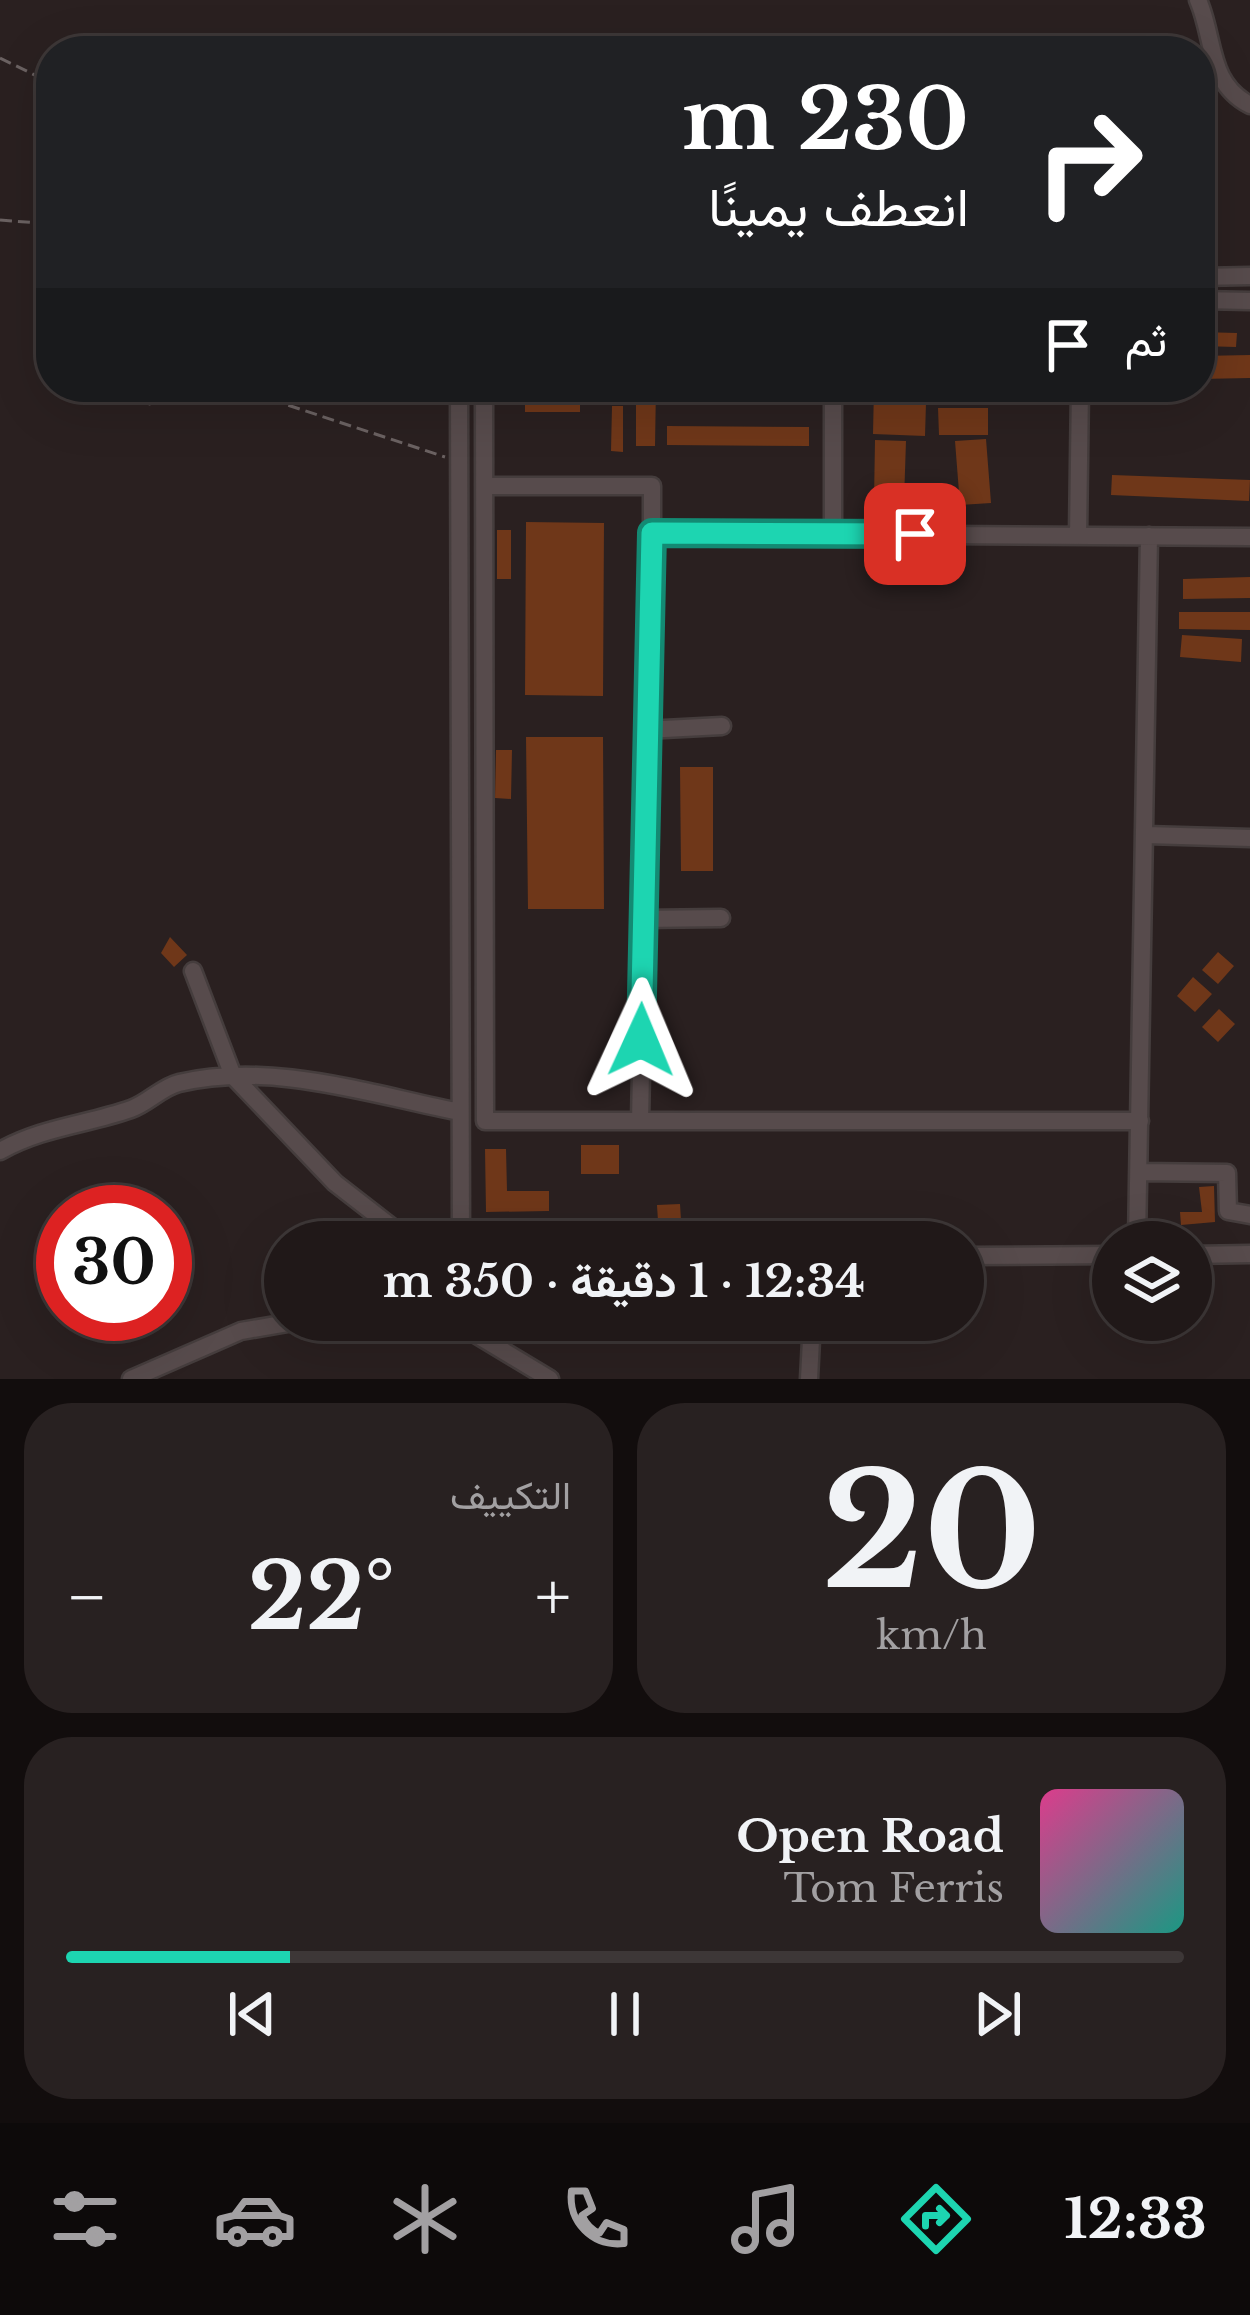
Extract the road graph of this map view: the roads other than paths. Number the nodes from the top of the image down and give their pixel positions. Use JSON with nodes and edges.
{"nodes":[{"id":1,"x":1198,"y":0,"type":"edge"},
{"id":2,"x":1206,"y":36,"type":"edge"},
{"id":3,"x":1215,"y":64,"type":"edge"},
{"id":4,"x":1250,"y":105,"type":"edge"},
{"id":5,"x":1250,"y":276,"type":"edge"},
{"id":6,"x":1215,"y":277,"type":"edge"},
{"id":7,"x":1215,"y":301,"type":"edge"},
{"id":8,"x":1250,"y":302,"type":"edge"},
{"id":9,"x":459,"y":402,"type":"edge"},
{"id":10,"x":484,"y":402,"type":"edge"},
{"id":11,"x":833,"y":402,"type":"edge"},
{"id":12,"x":1080,"y":402,"type":"edge"},
{"id":13,"x":487,"y":486,"type":"junction"},
{"id":14,"x":652,"y":533,"type":"junction"},
{"id":15,"x":833,"y":534,"type":"junction"},
{"id":16,"x":1078,"y":536,"type":"junction"},
{"id":17,"x":1149,"y":536,"type":"junction"},
{"id":18,"x":1250,"y":537,"type":"edge"},
{"id":19,"x":722,"y":726,"type":"dead end"},
{"id":20,"x":645,"y":730,"type":"junction"},
{"id":21,"x":1146,"y":835,"type":"junction"},
{"id":22,"x":1250,"y":838,"type":"edge"},
{"id":23,"x":721,"y":918,"type":"dead end"},
{"id":24,"x":643,"y":919,"type":"junction"},
{"id":25,"x":193,"y":971,"type":"dead end"},
{"id":26,"x":233,"y":1076,"type":"junction"},
{"id":27,"x":460,"y":1112,"type":"junction"},
{"id":28,"x":640,"y":1121,"type":"junction"},
{"id":29,"x":1140,"y":1121,"type":"junction"},
{"id":30,"x":0,"y":1151,"type":"edge"},
{"id":31,"x":1139,"y":1172,"type":"junction"},
{"id":32,"x":1250,"y":1216,"type":"edge"},
{"id":33,"x":383,"y":1221,"type":"edge"},
{"id":34,"x":460,"y":1221,"type":"edge"},
{"id":35,"x":1138,"y":1221,"type":"edge"},
{"id":36,"x":1250,"y":1254,"type":"edge"},
{"id":37,"x":1092,"y":1255,"type":"edge"},
{"id":38,"x":1212,"y":1255,"type":"edge"},
{"id":39,"x":984,"y":1256,"type":"edge"},
{"id":40,"x":264,"y":1327,"type":"edge"},
{"id":41,"x":487,"y":1341,"type":"edge"},
{"id":42,"x":811,"y":1341,"type":"edge"},
{"id":43,"x":131,"y":1379,"type":"edge"},
{"id":44,"x":550,"y":1379,"type":"edge"},
{"id":45,"x":809,"y":1379,"type":"edge"}],
"edges":[{"from":1,"to":2,"type":"street"},
{"from":3,"to":4,"type":"street"},
{"from":5,"to":6,"type":"street"},
{"from":7,"to":8,"type":"street"},
{"from":9,"to":27,"type":"street"},
{"from":10,"to":13,"type":"street"},
{"from":11,"to":15,"type":"street"},
{"from":12,"to":16,"type":"street"},
{"from":13,"to":14,"type":"street"},
{"from":13,"to":28,"type":"street"},
{"from":14,"to":15,"type":"street"},
{"from":14,"to":20,"type":"street"},
{"from":15,"to":16,"type":"street"},
{"from":16,"to":17,"type":"street"},
{"from":17,"to":18,"type":"street"},
{"from":17,"to":21,"type":"street"},
{"from":19,"to":20,"type":"street"},
{"from":20,"to":24,"type":"street"},
{"from":21,"to":22,"type":"street"},
{"from":21,"to":29,"type":"street"},
{"from":23,"to":24,"type":"street"},
{"from":24,"to":28,"type":"street"},
{"from":25,"to":26,"type":"street"},
{"from":26,"to":27,"type":"street"},
{"from":26,"to":30,"type":"street"},
{"from":26,"to":33,"type":"street"},
{"from":27,"to":34,"type":"street"},
{"from":28,"to":29,"type":"street"},
{"from":29,"to":31,"type":"street"},
{"from":31,"to":32,"type":"street"},
{"from":31,"to":35,"type":"street"},
{"from":36,"to":38,"type":"street"},
{"from":37,"to":39,"type":"street"},
{"from":40,"to":43,"type":"street"},
{"from":41,"to":44,"type":"street"},
{"from":42,"to":45,"type":"street"}]}
